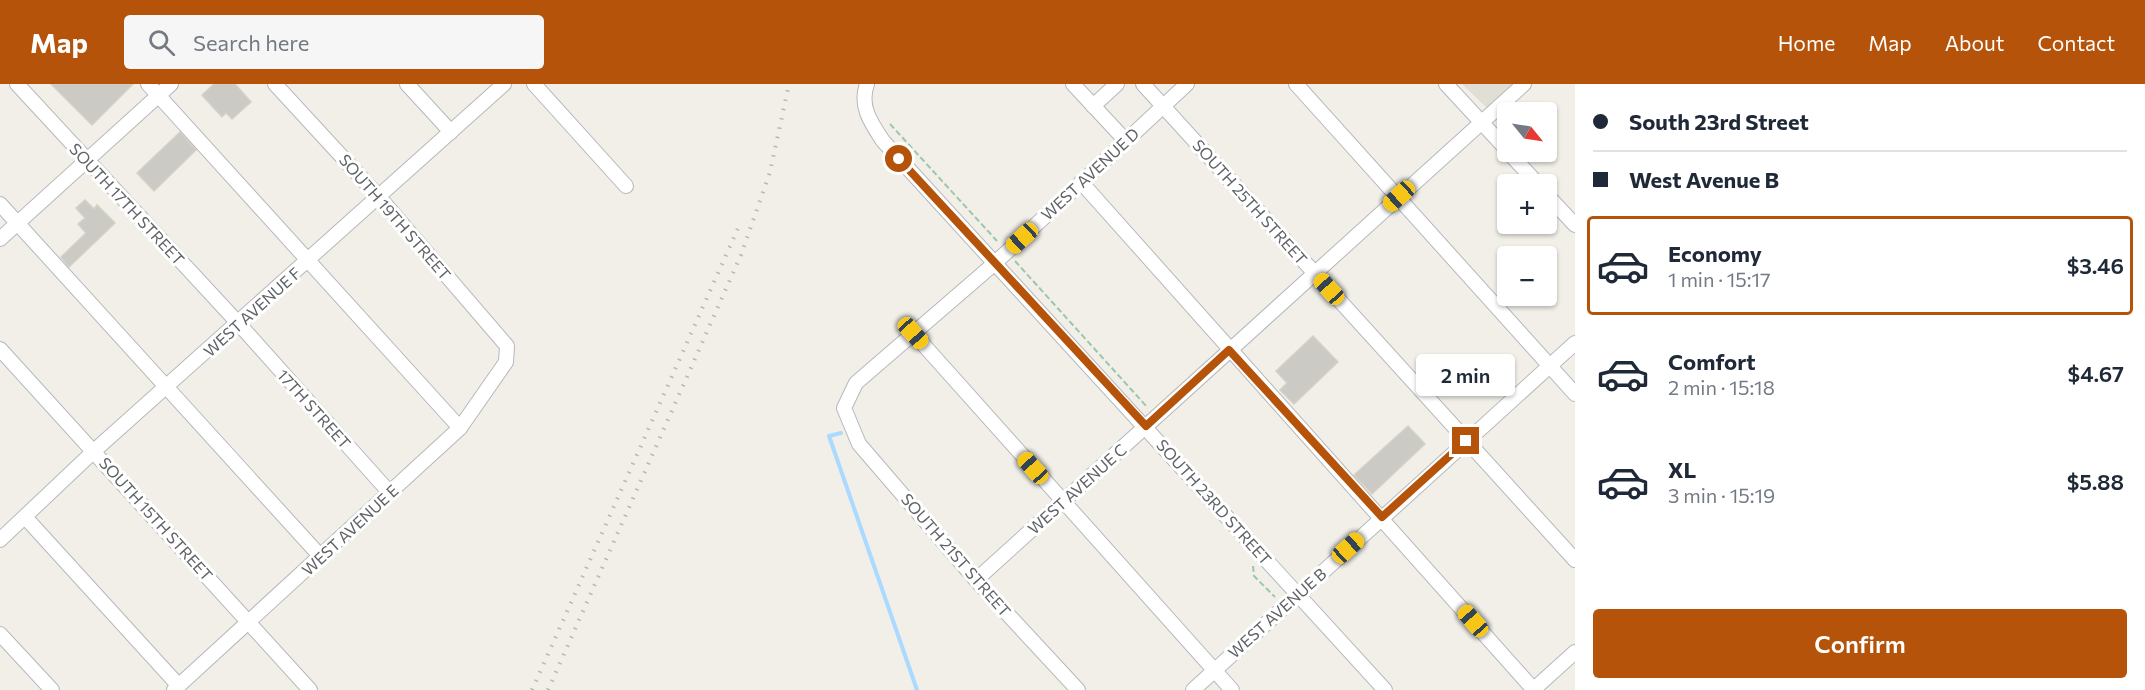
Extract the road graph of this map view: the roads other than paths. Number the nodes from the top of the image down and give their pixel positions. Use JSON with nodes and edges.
{"nodes":[{"id":1,"x":17,"y":84,"type":"edge"},
{"id":2,"x":148,"y":84,"type":"edge"},
{"id":3,"x":171,"y":84,"type":"edge"},
{"id":4,"x":275,"y":84,"type":"edge"},
{"id":5,"x":407,"y":84,"type":"edge"},
{"id":6,"x":504,"y":84,"type":"edge"},
{"id":7,"x":534,"y":84,"type":"edge"},
{"id":8,"x":1073,"y":84,"type":"edge"},
{"id":9,"x":1116,"y":84,"type":"edge"},
{"id":10,"x":1143,"y":84,"type":"edge"},
{"id":11,"x":1187,"y":84,"type":"edge"},
{"id":12,"x":1296,"y":84,"type":"edge"},
{"id":13,"x":1446,"y":84,"type":"edge"},
{"id":14,"x":1524,"y":84,"type":"edge"},
{"id":15,"x":865,"y":89,"type":"edge"},
{"id":16,"x":159,"y":95,"type":"junction"},
{"id":17,"x":1093,"y":106,"type":"junction"},
{"id":18,"x":1163,"y":106,"type":"junction"},
{"id":19,"x":1482,"y":122,"type":"junction"},
{"id":20,"x":452,"y":132,"type":"junction"},
{"id":21,"x":1497,"y":139,"type":"edge"},
{"id":22,"x":1126,"y":141,"type":"junction"},
{"id":23,"x":86,"y":161,"type":"junction"},
{"id":24,"x":1518,"y":162,"type":"edge"},
{"id":25,"x":1529,"y":174,"type":"edge"},
{"id":26,"x":1081,"y":182,"type":"junction"},
{"id":27,"x":626,"y":186,"type":"dead end"},
{"id":28,"x":1399,"y":196,"type":"junction"},
{"id":29,"x":379,"y":197,"type":"junction"},
{"id":30,"x":0,"y":204,"type":"edge"},
{"id":31,"x":1557,"y":206,"type":"edge"},
{"id":32,"x":17,"y":223,"type":"junction"},
{"id":33,"x":1575,"y":225,"type":"edge"},
{"id":34,"x":0,"y":239,"type":"edge"},
{"id":35,"x":309,"y":261,"type":"junction"},
{"id":36,"x":995,"y":263,"type":"junction"},
{"id":37,"x":1314,"y":272,"type":"junction"},
{"id":38,"x":239,"y":324,"type":"junction"},
{"id":39,"x":913,"y":333,"type":"junction"},
{"id":40,"x":1575,"y":343,"type":"edge"},
{"id":41,"x":0,"y":349,"type":"edge"},
{"id":42,"x":1229,"y":350,"type":"junction"},
{"id":43,"x":508,"y":354,"type":"joint"},
{"id":44,"x":1549,"y":367,"type":"junction"},
{"id":45,"x":167,"y":387,"type":"junction"},
{"id":46,"x":1575,"y":394,"type":"edge"},
{"id":47,"x":846,"y":413,"type":"joint"},
{"id":48,"x":1146,"y":426,"type":"junction"},
{"id":49,"x":460,"y":428,"type":"junction"},
{"id":50,"x":1466,"y":441,"type":"junction"},
{"id":51,"x":94,"y":451,"type":"junction"},
{"id":52,"x":390,"y":493,"type":"junction"},
{"id":53,"x":1063,"y":502,"type":"junction"},
{"id":54,"x":25,"y":516,"type":"junction"},
{"id":55,"x":1382,"y":517,"type":"junction"},
{"id":56,"x":0,"y":540,"type":"edge"},
{"id":57,"x":321,"y":557,"type":"junction"},
{"id":58,"x":1575,"y":560,"type":"edge"},
{"id":59,"x":976,"y":580,"type":"junction"},
{"id":60,"x":1297,"y":594,"type":"junction"},
{"id":61,"x":249,"y":622,"type":"junction"},
{"id":62,"x":0,"y":634,"type":"edge"},
{"id":63,"x":1575,"y":652,"type":"edge"},
{"id":64,"x":1214,"y":670,"type":"junction"},
{"id":65,"x":177,"y":688,"type":"edge"},
{"id":66,"x":52,"y":690,"type":"edge"},
{"id":67,"x":310,"y":690,"type":"edge"},
{"id":68,"x":1078,"y":690,"type":"edge"},
{"id":69,"x":1193,"y":690,"type":"edge"},
{"id":70,"x":1232,"y":690,"type":"edge"},
{"id":71,"x":1385,"y":690,"type":"edge"},
{"id":72,"x":1534,"y":690,"type":"edge"}],
"edges":[{"from":1,"to":23,"type":"street","name":"SOUTH 17TH STREET"},
{"from":2,"to":16,"type":"street"},
{"from":3,"to":16,"type":"street"},
{"from":4,"to":29,"type":"street","name":"SOUTH 19TH STREET"},
{"from":5,"to":20,"type":"street"},
{"from":6,"to":20,"type":"street","name":"WEST AVENUE F"},
{"from":7,"to":27,"type":"street"},
{"from":8,"to":17,"type":"street"},
{"from":9,"to":17,"type":"street"},
{"from":10,"to":18,"type":"street","name":"SOUTH 25TH STREET"},
{"from":11,"to":18,"type":"street","name":"WEST AVENUE D"},
{"from":12,"to":28,"type":"street"},
{"from":13,"to":19,"type":"street"},
{"from":14,"to":19,"type":"street","name":"WEST AVENUE C"},
{"from":15,"to":36,"type":"street","name":"SOUTH 23RD STREET"},
{"from":16,"to":23,"type":"street"},
{"from":16,"to":35,"type":"street"},
{"from":17,"to":22,"type":"street"},
{"from":18,"to":22,"type":"street","name":"WEST AVENUE D"},
{"from":18,"to":37,"type":"street","name":"SOUTH 25TH STREET"},
{"from":19,"to":21,"type":"street"},
{"from":19,"to":28,"type":"street","name":"WEST AVENUE C"},
{"from":20,"to":29,"type":"street","name":"WEST AVENUE F"},
{"from":22,"to":26,"type":"street","name":"WEST AVENUE D"},
{"from":23,"to":32,"type":"street"},
{"from":23,"to":38,"type":"street","name":"SOUTH 17TH STREET"},
{"from":24,"to":25,"type":"street"},
{"from":26,"to":36,"type":"street","name":"WEST AVENUE D"},
{"from":26,"to":42,"type":"street"},
{"from":28,"to":37,"type":"street","name":"WEST AVENUE C"},
{"from":28,"to":44,"type":"street"},
{"from":29,"to":35,"type":"street","name":"WEST AVENUE F"},
{"from":29,"to":43,"type":"street","name":"SOUTH 19TH STREET"},
{"from":30,"to":32,"type":"street"},
{"from":31,"to":33,"type":"street"},
{"from":32,"to":34,"type":"street"},
{"from":32,"to":45,"type":"street"},
{"from":35,"to":38,"type":"street","name":"WEST AVENUE F"},
{"from":35,"to":49,"type":"street"},
{"from":36,"to":39,"type":"street","name":"WEST AVENUE D"},
{"from":36,"to":48,"type":"street","name":"SOUTH 23RD STREET"},
{"from":37,"to":42,"type":"street","name":"WEST AVENUE C"},
{"from":37,"to":50,"type":"street","name":"SOUTH 25TH STREET"},
{"from":38,"to":45,"type":"street","name":"WEST AVENUE F"},
{"from":38,"to":52,"type":"street","name":"17TH STREET"},
{"from":39,"to":47,"type":"street","name":"WEST AVENUE D"},
{"from":39,"to":53,"type":"street"},
{"from":40,"to":44,"type":"street","name":"WEST AVENUE B"},
{"from":41,"to":51,"type":"street","name":"SOUTH 15TH STREET"},
{"from":42,"to":48,"type":"street","name":"WEST AVENUE C"},
{"from":42,"to":55,"type":"street"},
{"from":43,"to":49,"type":"street","name":"WEST AVENUE E"},
{"from":44,"to":46,"type":"street"},
{"from":44,"to":50,"type":"street","name":"WEST AVENUE B"},
{"from":45,"to":51,"type":"street","name":"WEST AVENUE F"},
{"from":45,"to":57,"type":"street"},
{"from":47,"to":59,"type":"street","name":"SOUTH 21ST STREET"},
{"from":48,"to":53,"type":"street","name":"WEST AVENUE C"},
{"from":48,"to":60,"type":"street","name":"SOUTH 23RD STREET"},
{"from":49,"to":52,"type":"street","name":"WEST AVENUE E"},
{"from":50,"to":55,"type":"street","name":"WEST AVENUE B"},
{"from":50,"to":58,"type":"street","name":"SOUTH 25TH STREET"},
{"from":51,"to":54,"type":"street","name":"WEST AVENUE F"},
{"from":51,"to":61,"type":"street","name":"SOUTH 15TH STREET"},
{"from":52,"to":57,"type":"street","name":"WEST AVENUE E"},
{"from":53,"to":59,"type":"street","name":"WEST AVENUE C"},
{"from":53,"to":64,"type":"street"},
{"from":54,"to":56,"type":"street","name":"WEST AVENUE F"},
{"from":54,"to":65,"type":"street"},
{"from":55,"to":60,"type":"street","name":"WEST AVENUE B"},
{"from":55,"to":72,"type":"street"},
{"from":57,"to":61,"type":"street","name":"WEST AVENUE E"},
{"from":59,"to":68,"type":"street","name":"SOUTH 21ST STREET"},
{"from":60,"to":64,"type":"street","name":"WEST AVENUE B"},
{"from":60,"to":71,"type":"street","name":"SOUTH 23RD STREET"},
{"from":61,"to":65,"type":"street","name":"WEST AVENUE E"},
{"from":61,"to":67,"type":"street","name":"SOUTH 15TH STREET"},
{"from":62,"to":66,"type":"street"},
{"from":63,"to":72,"type":"street"},
{"from":64,"to":69,"type":"street","name":"WEST AVENUE B"},
{"from":64,"to":70,"type":"street"}]}
